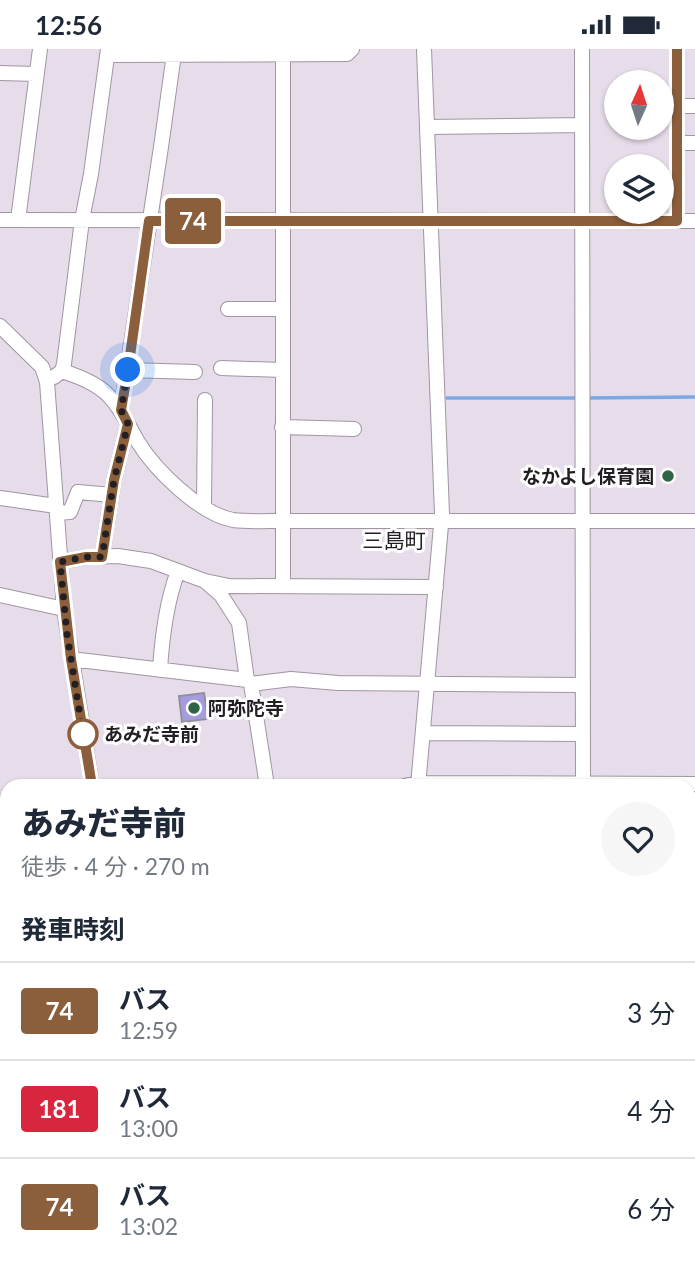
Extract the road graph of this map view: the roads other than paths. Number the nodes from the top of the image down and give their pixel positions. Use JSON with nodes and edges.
{"nodes":[{"id":1,"x":40,"y":49,"type":"edge"},
{"id":2,"x":352,"y":49,"type":"edge"},
{"id":3,"x":424,"y":49,"type":"edge"},
{"id":4,"x":582,"y":49,"type":"edge"},
{"id":5,"x":677,"y":49,"type":"edge"},
{"id":6,"x":283,"y":51,"type":"edge"},
{"id":7,"x":108,"y":52,"type":"edge"},
{"id":8,"x":212,"y":52,"type":"edge"},
{"id":9,"x":174,"y":54,"type":"junction"},
{"id":10,"x":0,"y":73,"type":"edge"},
{"id":11,"x":36,"y":74,"type":"junction"},
{"id":12,"x":677,"y":106,"type":"junction"},
{"id":13,"x":695,"y":106,"type":"edge"},
{"id":14,"x":582,"y":125,"type":"junction"},
{"id":15,"x":427,"y":127,"type":"junction"},
{"id":16,"x":677,"y":143,"type":"junction"},
{"id":17,"x":695,"y":143,"type":"edge"},
{"id":18,"x":0,"y":220,"type":"edge"},
{"id":19,"x":18,"y":220,"type":"junction"},
{"id":20,"x":82,"y":220,"type":"junction"},
{"id":21,"x":283,"y":220,"type":"junction"},
{"id":22,"x":149,"y":221,"type":"junction"},
{"id":23,"x":431,"y":221,"type":"junction"},
{"id":24,"x":582,"y":221,"type":"junction"},
{"id":25,"x":677,"y":221,"type":"junction"},
{"id":26,"x":695,"y":221,"type":"edge"},
{"id":27,"x":228,"y":309,"type":"dead end"},
{"id":28,"x":282,"y":309,"type":"junction"},
{"id":29,"x":1,"y":329,"type":"edge"},
{"id":30,"x":221,"y":368,"type":"dead end"},
{"id":31,"x":128,"y":370,"type":"junction"},
{"id":32,"x":282,"y":370,"type":"junction"},
{"id":33,"x":62,"y":371,"type":"junction"},
{"id":34,"x":195,"y":372,"type":"dead end"},
{"id":35,"x":47,"y":382,"type":"junction"},
{"id":36,"x":205,"y":400,"type":"dead end"},
{"id":37,"x":121,"y":410,"type":"junction"},
{"id":38,"x":128,"y":424,"type":"junction"},
{"id":39,"x":282,"y":426,"type":"junction"},
{"id":40,"x":354,"y":429,"type":"dead end"},
{"id":41,"x":112,"y":495,"type":"junction"},
{"id":42,"x":0,"y":498,"type":"edge"},
{"id":43,"x":204,"y":507,"type":"junction"},
{"id":44,"x":57,"y":510,"type":"junction"},
{"id":45,"x":282,"y":521,"type":"junction"},
{"id":46,"x":442,"y":521,"type":"junction"},
{"id":47,"x":582,"y":521,"type":"junction"},
{"id":48,"x":695,"y":521,"type":"edge"},
{"id":49,"x":102,"y":557,"type":"junction"},
{"id":50,"x":60,"y":562,"type":"junction"},
{"id":51,"x":178,"y":571,"type":"junction"},
{"id":52,"x":205,"y":581,"type":"junction"},
{"id":53,"x":282,"y":585,"type":"junction"},
{"id":54,"x":436,"y":587,"type":"junction"},
{"id":55,"x":0,"y":595,"type":"edge"},
{"id":56,"x":64,"y":610,"type":"junction"},
{"id":57,"x":71,"y":659,"type":"junction"},
{"id":58,"x":160,"y":670,"type":"junction"},
{"id":59,"x":249,"y":682,"type":"junction"},
{"id":60,"x":427,"y":684,"type":"junction"},
{"id":61,"x":583,"y":685,"type":"junction"},
{"id":62,"x":423,"y":733,"type":"junction"},
{"id":63,"x":583,"y":734,"type":"junction"},
{"id":64,"x":91,"y":779,"type":"edge"},
{"id":65,"x":266,"y":779,"type":"edge"},
{"id":66,"x":414,"y":779,"type":"edge"},
{"id":67,"x":583,"y":779,"type":"edge"}],
"edges":[{"from":1,"to":11,"type":"street"},
{"from":2,"to":6,"type":"street"},
{"from":3,"to":15,"type":"street"},
{"from":4,"to":14,"type":"street"},
{"from":5,"to":12,"type":"street"},
{"from":6,"to":8,"type":"street"},
{"from":6,"to":21,"type":"street"},
{"from":7,"to":9,"type":"street"},
{"from":7,"to":20,"type":"street"},
{"from":8,"to":9,"type":"street"},
{"from":9,"to":22,"type":"street"},
{"from":10,"to":11,"type":"street"},
{"from":11,"to":19,"type":"street"},
{"from":12,"to":13,"type":"street"},
{"from":12,"to":16,"type":"street"},
{"from":14,"to":15,"type":"street"},
{"from":14,"to":24,"type":"street"},
{"from":15,"to":23,"type":"street"},
{"from":16,"to":17,"type":"street"},
{"from":16,"to":25,"type":"street"},
{"from":18,"to":19,"type":"street"},
{"from":19,"to":20,"type":"street"},
{"from":20,"to":22,"type":"street"},
{"from":20,"to":33,"type":"street"},
{"from":21,"to":22,"type":"street"},
{"from":21,"to":23,"type":"street"},
{"from":21,"to":28,"type":"street"},
{"from":22,"to":31,"type":"street"},
{"from":23,"to":24,"type":"street"},
{"from":23,"to":46,"type":"street"},
{"from":24,"to":25,"type":"street"},
{"from":24,"to":47,"type":"street"},
{"from":25,"to":26,"type":"street"},
{"from":27,"to":28,"type":"street"},
{"from":28,"to":32,"type":"street"},
{"from":29,"to":35,"type":"street"},
{"from":30,"to":32,"type":"street"},
{"from":31,"to":34,"type":"street"},
{"from":31,"to":37,"type":"street"},
{"from":32,"to":39,"type":"street"},
{"from":33,"to":35,"type":"street"},
{"from":33,"to":37,"type":"street"},
{"from":35,"to":44,"type":"street"},
{"from":36,"to":43,"type":"street"},
{"from":37,"to":38,"type":"street"},
{"from":38,"to":41,"type":"street"},
{"from":38,"to":43,"type":"street"},
{"from":39,"to":40,"type":"street"},
{"from":39,"to":45,"type":"street"},
{"from":41,"to":44,"type":"street"},
{"from":41,"to":49,"type":"street"},
{"from":42,"to":44,"type":"street"},
{"from":43,"to":45,"type":"street"},
{"from":44,"to":50,"type":"street"},
{"from":45,"to":46,"type":"street"},
{"from":45,"to":53,"type":"street"},
{"from":46,"to":47,"type":"street"},
{"from":46,"to":54,"type":"street"},
{"from":47,"to":48,"type":"street"},
{"from":47,"to":61,"type":"street"},
{"from":49,"to":50,"type":"street"},
{"from":49,"to":51,"type":"street"},
{"from":50,"to":56,"type":"street"},
{"from":51,"to":52,"type":"street"},
{"from":51,"to":58,"type":"street"},
{"from":52,"to":53,"type":"street"},
{"from":52,"to":59,"type":"street"},
{"from":53,"to":54,"type":"street"},
{"from":54,"to":60,"type":"street"},
{"from":55,"to":56,"type":"street"},
{"from":56,"to":57,"type":"street"},
{"from":57,"to":58,"type":"street"},
{"from":57,"to":64,"type":"street"},
{"from":58,"to":59,"type":"street"},
{"from":59,"to":60,"type":"street"},
{"from":59,"to":65,"type":"street"},
{"from":60,"to":61,"type":"street"},
{"from":60,"to":62,"type":"street"},
{"from":61,"to":63,"type":"street"},
{"from":62,"to":63,"type":"street"},
{"from":62,"to":66,"type":"street"},
{"from":63,"to":67,"type":"street"}]}
